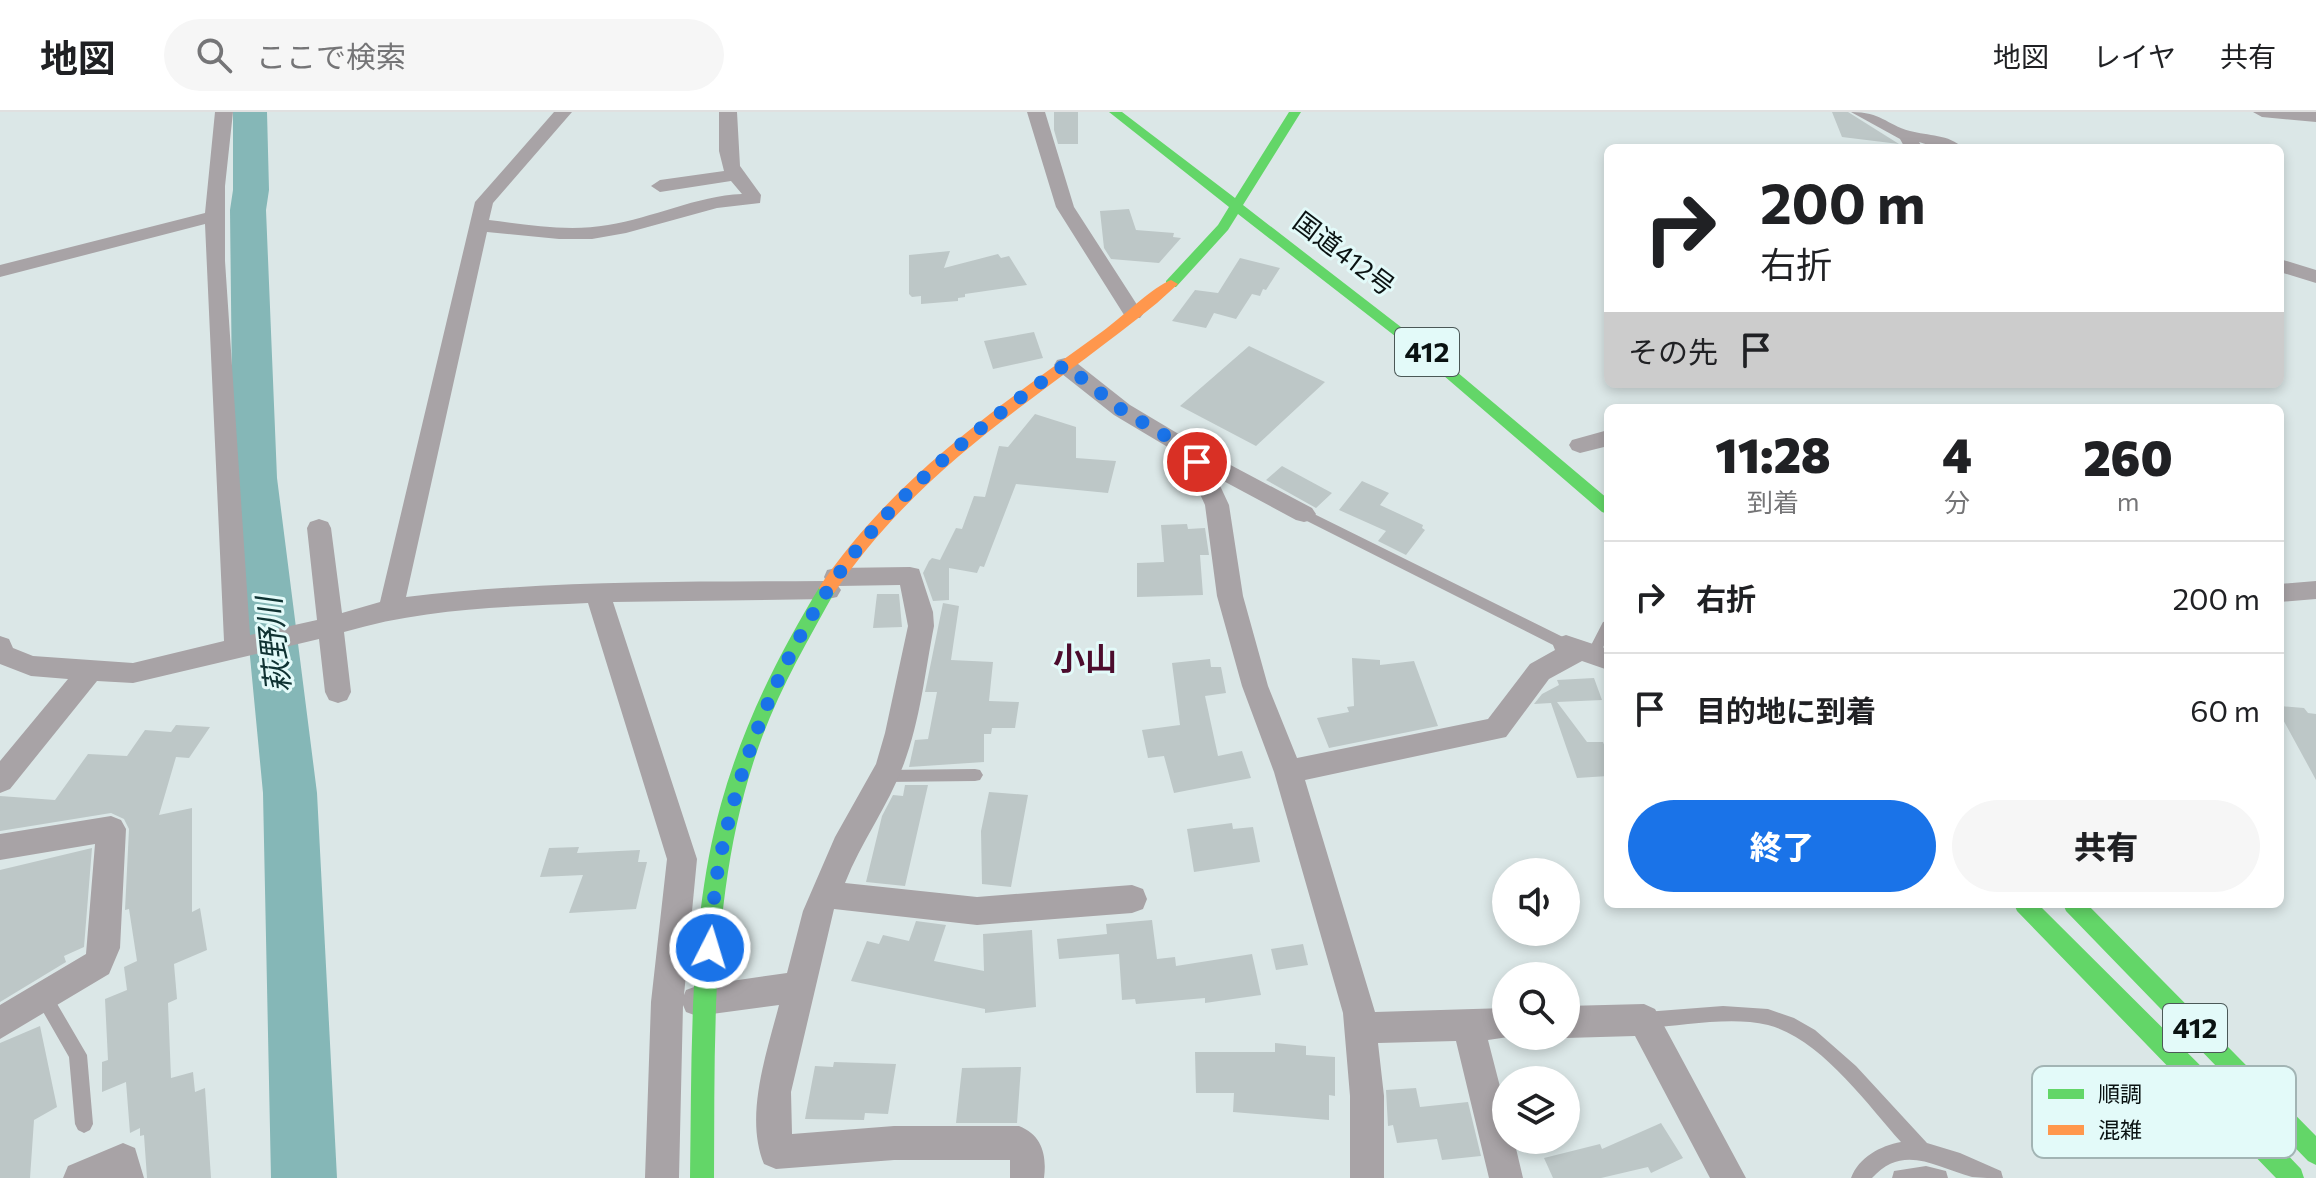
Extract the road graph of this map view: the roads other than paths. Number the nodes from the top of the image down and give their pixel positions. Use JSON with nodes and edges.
{"nodes":[{"id":1,"x":224,"y":112,"type":"edge"},
{"id":2,"x":563,"y":112,"type":"edge"},
{"id":3,"x":728,"y":112,"type":"edge"},
{"id":4,"x":1036,"y":112,"type":"edge"},
{"id":5,"x":1115,"y":112,"type":"edge"},
{"id":6,"x":1295,"y":112,"type":"edge"},
{"id":7,"x":1860,"y":112,"type":"edge"},
{"id":8,"x":2262,"y":112,"type":"edge"},
{"id":9,"x":2316,"y":117,"type":"edge"},
{"id":10,"x":1911,"y":142,"type":"edge"},
{"id":11,"x":1943,"y":144,"type":"edge"},
{"id":12,"x":735,"y":175,"type":"junction"},
{"id":13,"x":660,"y":186,"type":"dead end"},
{"id":14,"x":1238,"y":206,"type":"junction"},
{"id":15,"x":214,"y":216,"type":"junction"},
{"id":16,"x":478,"y":225,"type":"junction"},
{"id":17,"x":2284,"y":266,"type":"edge"},
{"id":18,"x":0,"y":271,"type":"edge"},
{"id":19,"x":2316,"y":277,"type":"edge"},
{"id":20,"x":1133,"y":314,"type":"junction"},
{"id":21,"x":1065,"y":365,"type":"junction"},
{"id":22,"x":1604,"y":438,"type":"edge"},
{"id":23,"x":1572,"y":439,"type":"joint"},
{"id":24,"x":1197,"y":462,"type":"junction"},
{"id":25,"x":1599,"y":462,"type":"dead end"},
{"id":26,"x":1604,"y":504,"type":"edge"},
{"id":27,"x":1304,"y":514,"type":"joint"},
{"id":28,"x":319,"y":528,"type":"dead end"},
{"id":29,"x":832,"y":584,"type":"junction"},
{"id":30,"x":2316,"y":590,"type":"edge"},
{"id":31,"x":597,"y":593,"type":"junction"},
{"id":32,"x":2284,"y":593,"type":"edge"},
{"id":33,"x":391,"y":608,"type":"junction"},
{"id":34,"x":327,"y":627,"type":"junction"},
{"id":35,"x":1604,"y":631,"type":"edge"},
{"id":36,"x":244,"y":647,"type":"junction"},
{"id":37,"x":1,"y":652,"type":"edge"},
{"id":38,"x":1587,"y":653,"type":"edge"},
{"id":39,"x":89,"y":672,"type":"junction"},
{"id":40,"x":338,"y":692,"type":"dead end"},
{"id":41,"x":1288,"y":772,"type":"junction"},
{"id":42,"x":975,"y":775,"type":"dead end"},
{"id":43,"x":884,"y":776,"type":"junction"},
{"id":44,"x":0,"y":781,"type":"edge"},
{"id":45,"x":0,"y":847,"type":"edge"},
{"id":46,"x":826,"y":894,"type":"junction"},
{"id":47,"x":1132,"y":899,"type":"dead end"},
{"id":48,"x":2028,"y":908,"type":"edge"},
{"id":49,"x":2077,"y":908,"type":"edge"},
{"id":50,"x":797,"y":987,"type":"junction"},
{"id":51,"x":43,"y":996,"type":"junction"},
{"id":52,"x":705,"y":1000,"type":"junction"},
{"id":53,"x":667,"y":1002,"type":"junction"},
{"id":54,"x":1644,"y":1020,"type":"junction"},
{"id":55,"x":1580,"y":1022,"type":"edge"},
{"id":56,"x":0,"y":1023,"type":"edge"},
{"id":57,"x":1492,"y":1024,"type":"edge"},
{"id":58,"x":1468,"y":1025,"type":"junction"},
{"id":59,"x":1360,"y":1028,"type":"junction"},
{"id":60,"x":2185,"y":1066,"type":"edge"},
{"id":61,"x":2231,"y":1066,"type":"edge"},
{"id":62,"x":84,"y":1124,"type":"dead end"},
{"id":63,"x":2296,"y":1133,"type":"edge"},
{"id":64,"x":1920,"y":1149,"type":"junction"},
{"id":65,"x":2316,"y":1153,"type":"edge"},
{"id":66,"x":2273,"y":1158,"type":"edge"},
{"id":67,"x":1910,"y":1177,"type":"edge"},
{"id":68,"x":80,"y":1178,"type":"edge"},
{"id":69,"x":127,"y":1178,"type":"edge"},
{"id":70,"x":662,"y":1178,"type":"edge"},
{"id":71,"x":702,"y":1178,"type":"edge"},
{"id":72,"x":1027,"y":1178,"type":"edge"},
{"id":73,"x":1367,"y":1178,"type":"edge"},
{"id":74,"x":1506,"y":1178,"type":"edge"},
{"id":75,"x":1729,"y":1178,"type":"edge"},
{"id":76,"x":1860,"y":1178,"type":"edge"},
{"id":77,"x":1939,"y":1178,"type":"edge"},
{"id":78,"x":1994,"y":1178,"type":"edge"},
{"id":79,"x":2292,"y":1178,"type":"edge"}],
"edges":[{"from":1,"to":15,"type":"street"},
{"from":2,"to":16,"type":"street"},
{"from":3,"to":12,"type":"street"},
{"from":4,"to":20,"type":"street"},
{"from":5,"to":14,"type":"main road","name":"国道412号","number":"412"},
{"from":6,"to":14,"type":"main road"},
{"from":7,"to":10,"type":"street"},
{"from":8,"to":9,"type":"street"},
{"from":10,"to":11,"type":"street"},
{"from":12,"to":13,"type":"street"},
{"from":12,"to":16,"type":"street"},
{"from":14,"to":20,"type":"main road"},
{"from":14,"to":26,"type":"main road","name":"国道412号","number":"412"},
{"from":15,"to":18,"type":"street"},
{"from":15,"to":36,"type":"street"},
{"from":16,"to":33,"type":"street"},
{"from":17,"to":19,"type":"street"},
{"from":20,"to":21,"type":"main road"},
{"from":21,"to":24,"type":"street"},
{"from":21,"to":29,"type":"main road"},
{"from":22,"to":23,"type":"street"},
{"from":23,"to":25,"type":"main road"},
{"from":24,"to":27,"type":"street"},
{"from":24,"to":41,"type":"street"},
{"from":27,"to":38,"type":"lane"},
{"from":28,"to":34,"type":"street"},
{"from":29,"to":31,"type":"street"},
{"from":29,"to":43,"type":"street"},
{"from":29,"to":52,"type":"main road"},
{"from":30,"to":32,"type":"street"},
{"from":31,"to":33,"type":"street"},
{"from":31,"to":53,"type":"street"},
{"from":33,"to":34,"type":"street"},
{"from":34,"to":36,"type":"street"},
{"from":34,"to":40,"type":"street"},
{"from":35,"to":38,"type":"lane"},
{"from":36,"to":39,"type":"street"},
{"from":37,"to":39,"type":"street"},
{"from":38,"to":41,"type":"street"},
{"from":39,"to":44,"type":"street"},
{"from":41,"to":59,"type":"street"},
{"from":42,"to":43,"type":"lane"},
{"from":43,"to":46,"type":"street"},
{"from":45,"to":51,"type":"street"},
{"from":46,"to":47,"type":"street"},
{"from":46,"to":50,"type":"street"},
{"from":48,"to":60,"type":"main road","number":"412"},
{"from":49,"to":61,"type":"main road","number":"412"},
{"from":50,"to":52,"type":"street"},
{"from":50,"to":72,"type":"street"},
{"from":51,"to":56,"type":"street"},
{"from":51,"to":62,"type":"lane"},
{"from":52,"to":53,"type":"street"},
{"from":52,"to":71,"type":"main road"},
{"from":53,"to":70,"type":"street"},
{"from":54,"to":55,"type":"street"},
{"from":54,"to":64,"type":"lane"},
{"from":54,"to":75,"type":"street"},
{"from":57,"to":58,"type":"street"},
{"from":58,"to":59,"type":"street"},
{"from":58,"to":74,"type":"street"},
{"from":59,"to":73,"type":"street"},
{"from":63,"to":65,"type":"main road","number":"412"},
{"from":64,"to":76,"type":"lane"},
{"from":64,"to":78,"type":"lane"},
{"from":66,"to":79,"type":"main road","number":"412"},
{"from":67,"to":77,"type":"lane"},
{"from":68,"to":69,"type":"street"}]}
